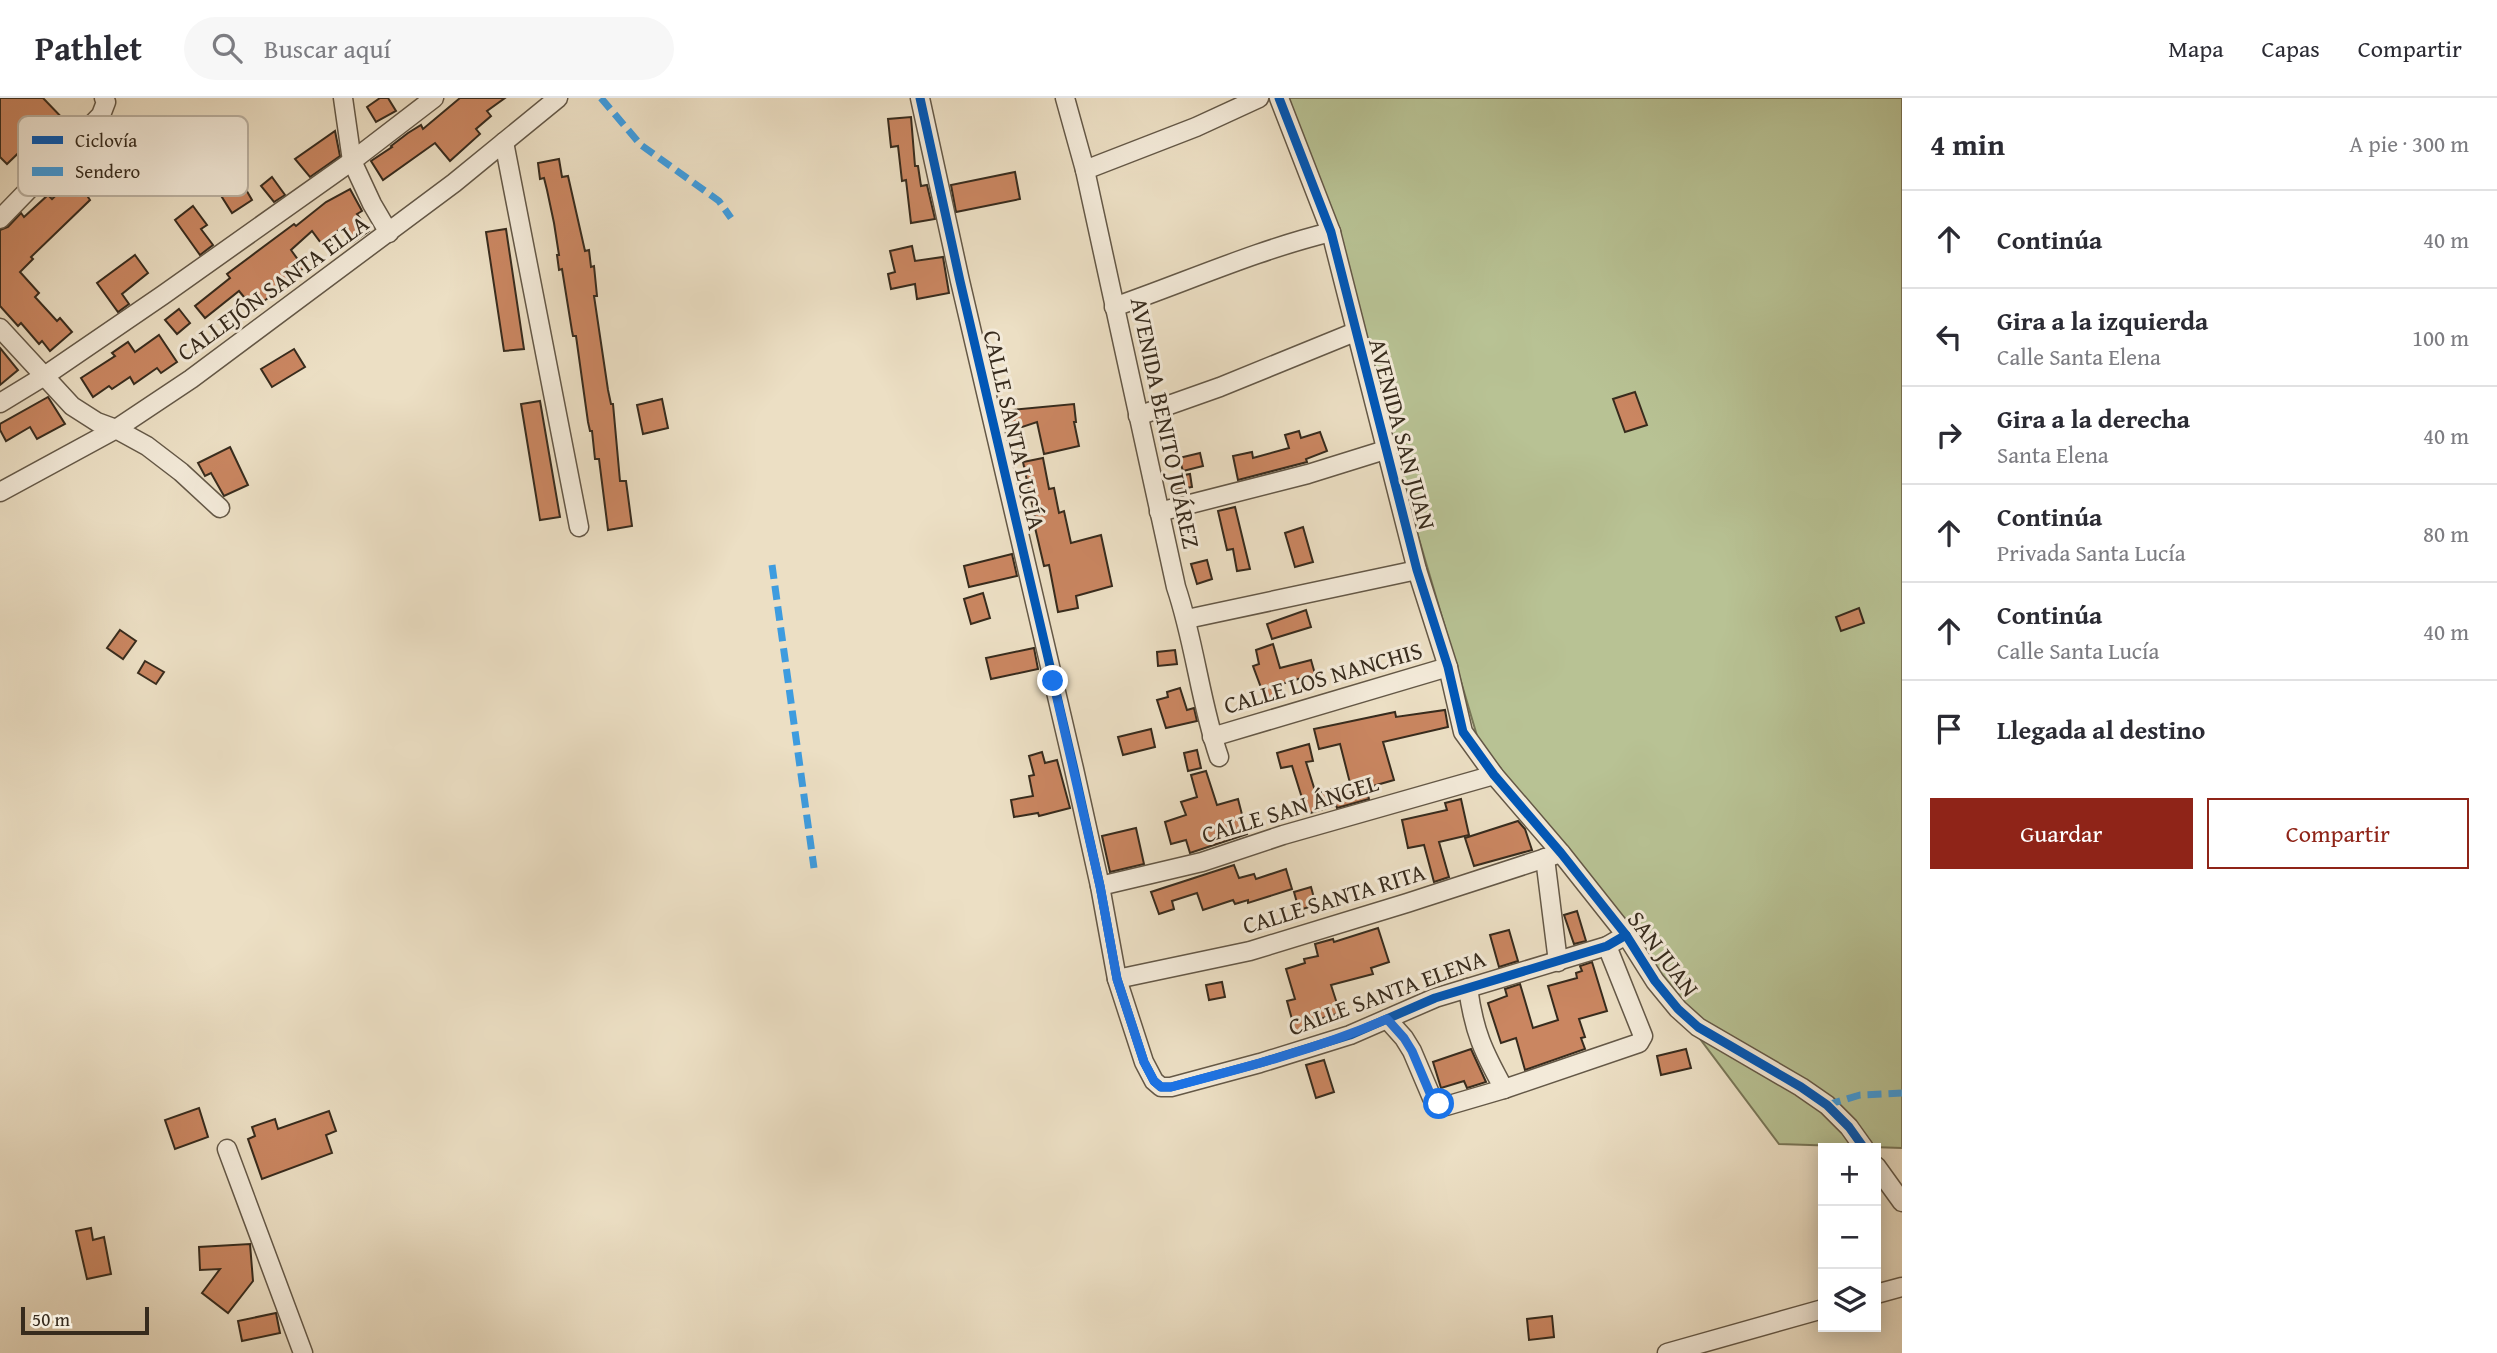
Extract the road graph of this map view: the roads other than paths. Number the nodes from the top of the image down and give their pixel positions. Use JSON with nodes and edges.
{"nodes":[{"id":1,"x":342,"y":98,"type":"edge"},
{"id":2,"x":435,"y":98,"type":"edge"},
{"id":3,"x":558,"y":98,"type":"edge"},
{"id":4,"x":920,"y":98,"type":"edge"},
{"id":5,"x":1065,"y":98,"type":"edge"},
{"id":6,"x":1258,"y":98,"type":"edge"},
{"id":7,"x":1279,"y":98,"type":"edge"},
{"id":8,"x":504,"y":142,"type":"junction"},
{"id":9,"x":352,"y":161,"type":"junction"},
{"id":10,"x":1085,"y":170,"type":"junction"},
{"id":11,"x":23,"y":196,"type":"edge"},
{"id":12,"x":0,"y":219,"type":"edge"},
{"id":13,"x":1331,"y":232,"type":"junction"},
{"id":14,"x":389,"y":233,"type":"junction"},
{"id":15,"x":1114,"y":307,"type":"junction"},
{"id":16,"x":0,"y":328,"type":"edge"},
{"id":17,"x":1355,"y":332,"type":"junction"},
{"id":18,"x":46,"y":375,"type":"junction"},
{"id":19,"x":0,"y":403,"type":"edge"},
{"id":20,"x":1138,"y":416,"type":"junction"},
{"id":21,"x":117,"y":429,"type":"junction"},
{"id":22,"x":1385,"y":450,"type":"junction"},
{"id":23,"x":0,"y":492,"type":"edge"},
{"id":24,"x":220,"y":508,"type":"dead end"},
{"id":25,"x":1159,"y":512,"type":"junction"},
{"id":26,"x":579,"y":527,"type":"dead end"},
{"id":27,"x":1417,"y":570,"type":"junction"},
{"id":28,"x":1187,"y":619,"type":"junction"},
{"id":29,"x":1448,"y":667,"type":"junction"},
{"id":30,"x":1212,"y":737,"type":"junction"},
{"id":31,"x":1219,"y":757,"type":"dead end"},
{"id":32,"x":1494,"y":775,"type":"junction"},
{"id":33,"x":1553,"y":855,"type":"junction"},
{"id":34,"x":1100,"y":886,"type":"junction"},
{"id":35,"x":1626,"y":935,"type":"junction"},
{"id":36,"x":1608,"y":946,"type":"junction"},
{"id":37,"x":1558,"y":962,"type":"junction"},
{"id":38,"x":1117,"y":979,"type":"junction"},
{"id":39,"x":1468,"y":988,"type":"junction"},
{"id":40,"x":1387,"y":1019,"type":"junction"},
{"id":41,"x":1161,"y":1087,"type":"joint"},
{"id":42,"x":1504,"y":1089,"type":"junction"},
{"id":43,"x":1860,"y":1143,"type":"edge"},
{"id":44,"x":227,"y":1149,"type":"dead end"},
{"id":45,"x":1881,"y":1173,"type":"edge"},
{"id":46,"x":1902,"y":1202,"type":"edge"},
{"id":47,"x":1902,"y":1287,"type":"edge"},
{"id":48,"x":1881,"y":1293,"type":"edge"},
{"id":49,"x":1818,"y":1310,"type":"edge"},
{"id":50,"x":303,"y":1353,"type":"edge"},
{"id":51,"x":1667,"y":1353,"type":"edge"}],
"edges":[{"from":1,"to":9,"type":"street"},
{"from":2,"to":9,"type":"street"},
{"from":3,"to":8,"type":"street","name":"CALLEJÓN SANTA ELLA"},
{"from":4,"to":34,"type":"street","name":"CALLE SANTA LUCÍA"},
{"from":5,"to":10,"type":"street","name":"AVENIDA BENITO JUÁREZ"},
{"from":6,"to":10,"type":"street"},
{"from":7,"to":13,"type":"street","name":"AVENIDA SAN JUAN"},
{"from":8,"to":14,"type":"street","name":"CALLEJÓN SANTA ELLA"},
{"from":8,"to":26,"type":"street"},
{"from":9,"to":14,"type":"street"},
{"from":9,"to":18,"type":"street"},
{"from":10,"to":15,"type":"street","name":"AVENIDA BENITO JUÁREZ"},
{"from":11,"to":12,"type":"street"},
{"from":13,"to":15,"type":"street"},
{"from":13,"to":17,"type":"street","name":"AVENIDA SAN JUAN"},
{"from":14,"to":21,"type":"street","name":"CALLEJÓN SANTA ELLA"},
{"from":15,"to":20,"type":"street","name":"AVENIDA BENITO JUÁREZ"},
{"from":16,"to":18,"type":"street"},
{"from":17,"to":20,"type":"street"},
{"from":17,"to":22,"type":"street","name":"AVENIDA SAN JUAN"},
{"from":18,"to":19,"type":"street"},
{"from":18,"to":21,"type":"street"},
{"from":20,"to":25,"type":"street","name":"AVENIDA BENITO JUÁREZ"},
{"from":21,"to":23,"type":"street","name":"CALLEJÓN SANTA ELLA"},
{"from":21,"to":24,"type":"street"},
{"from":22,"to":25,"type":"street"},
{"from":22,"to":27,"type":"street","name":"AVENIDA SAN JUAN"},
{"from":25,"to":28,"type":"street","name":"AVENIDA BENITO JUÁREZ"},
{"from":27,"to":28,"type":"street"},
{"from":27,"to":29,"type":"street","name":"AVENIDA SAN JUAN"},
{"from":28,"to":30,"type":"street","name":"AVENIDA BENITO JUÁREZ"},
{"from":29,"to":30,"type":"street","name":"CALLE LOS NANCHIS"},
{"from":29,"to":32,"type":"street","name":"AVENIDA SAN JUAN"},
{"from":30,"to":31,"type":"street","name":"AVENIDA BENITO JUÁREZ"},
{"from":32,"to":33,"type":"street","name":"SAN JUAN"},
{"from":32,"to":34,"type":"street","name":"CALLE SAN ÁNGEL"},
{"from":33,"to":35,"type":"street","name":"SAN JUAN"},
{"from":33,"to":37,"type":"street"},
{"from":33,"to":38,"type":"street","name":"CALLE SANTA RITA"},
{"from":34,"to":38,"type":"street","name":"CALLE SANTA LUCÍA"},
{"from":35,"to":36,"type":"street","name":"CALLE SANTA ELENA"},
{"from":35,"to":43,"type":"street","name":"SAN JUAN"},
{"from":36,"to":37,"type":"street","name":"CALLE SANTA ELENA"},
{"from":36,"to":42,"type":"street"},
{"from":37,"to":39,"type":"street","name":"CALLE SANTA ELENA"},
{"from":38,"to":41,"type":"street","name":"CALLE SANTA LUCÍA"},
{"from":39,"to":40,"type":"street","name":"CALLE SANTA ELENA"},
{"from":39,"to":42,"type":"street"},
{"from":40,"to":41,"type":"street","name":"CALLE SANTA ELENA"},
{"from":40,"to":42,"type":"street"},
{"from":44,"to":50,"type":"street"},
{"from":45,"to":46,"type":"street"},
{"from":47,"to":48,"type":"street"},
{"from":49,"to":51,"type":"street"}]}
